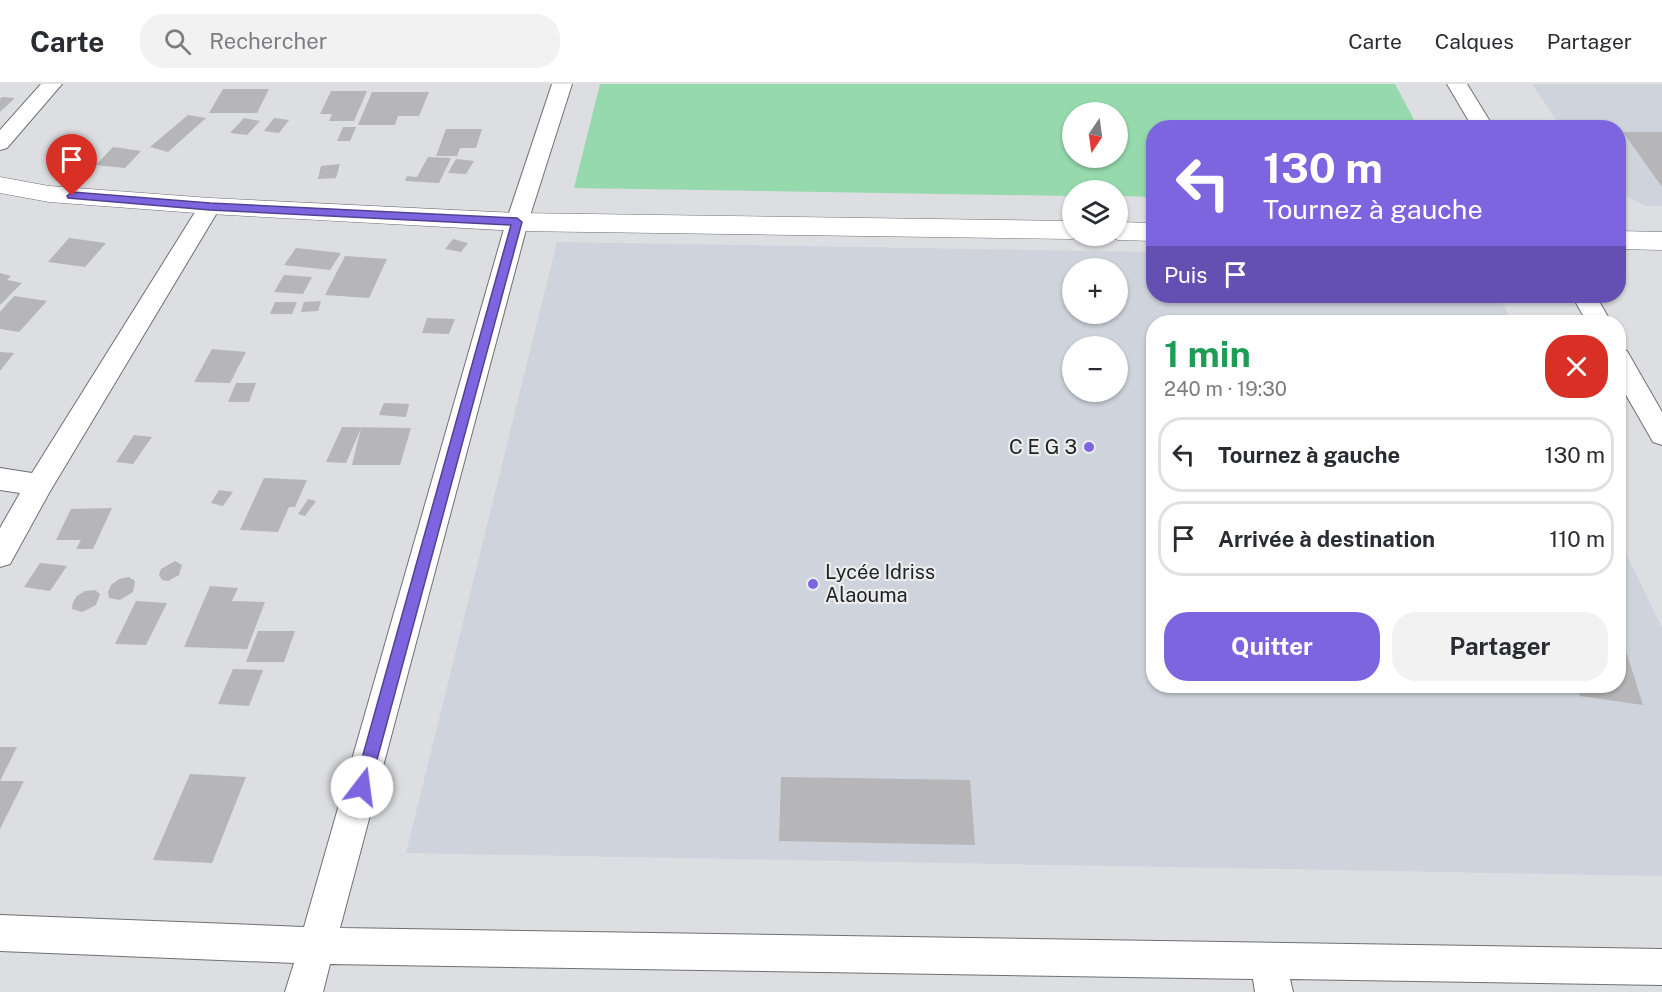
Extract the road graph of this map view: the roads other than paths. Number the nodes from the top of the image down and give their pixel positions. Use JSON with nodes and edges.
{"nodes":[{"id":1,"x":52,"y":84,"type":"edge"},
{"id":2,"x":562,"y":84,"type":"edge"},
{"id":3,"x":1457,"y":84,"type":"edge"},
{"id":4,"x":1479,"y":120,"type":"edge"},
{"id":5,"x":0,"y":143,"type":"edge"},
{"id":6,"x":0,"y":184,"type":"edge"},
{"id":7,"x":210,"y":206,"type":"junction"},
{"id":8,"x":517,"y":222,"type":"junction"},
{"id":9,"x":1062,"y":230,"type":"edge"},
{"id":10,"x":1128,"y":231,"type":"edge"},
{"id":11,"x":1146,"y":232,"type":"edge"},
{"id":12,"x":1626,"y":240,"type":"edge"},
{"id":13,"x":1662,"y":241,"type":"edge"},
{"id":14,"x":1626,"y":372,"type":"edge"},
{"id":15,"x":1662,"y":435,"type":"edge"},
{"id":16,"x":0,"y":479,"type":"edge"},
{"id":17,"x":39,"y":485,"type":"junction"},
{"id":18,"x":0,"y":555,"type":"edge"},
{"id":19,"x":0,"y":933,"type":"edge"},
{"id":20,"x":318,"y":946,"type":"junction"},
{"id":21,"x":1662,"y":967,"type":"edge"},
{"id":22,"x":1271,"y":976,"type":"edge"},
{"id":23,"x":304,"y":992,"type":"edge"}],
"edges":[{"from":1,"to":5,"type":"street"},
{"from":2,"to":8,"type":"street"},
{"from":3,"to":4,"type":"street"},
{"from":6,"to":7,"type":"street"},
{"from":7,"to":8,"type":"street"},
{"from":7,"to":17,"type":"street"},
{"from":8,"to":9,"type":"street"},
{"from":8,"to":20,"type":"street"},
{"from":10,"to":11,"type":"street"},
{"from":12,"to":13,"type":"street"},
{"from":14,"to":15,"type":"street"},
{"from":16,"to":17,"type":"street"},
{"from":17,"to":18,"type":"street"},
{"from":19,"to":20,"type":"street"},
{"from":20,"to":22,"type":"street"},
{"from":20,"to":23,"type":"street"},
{"from":21,"to":22,"type":"street"}]}
